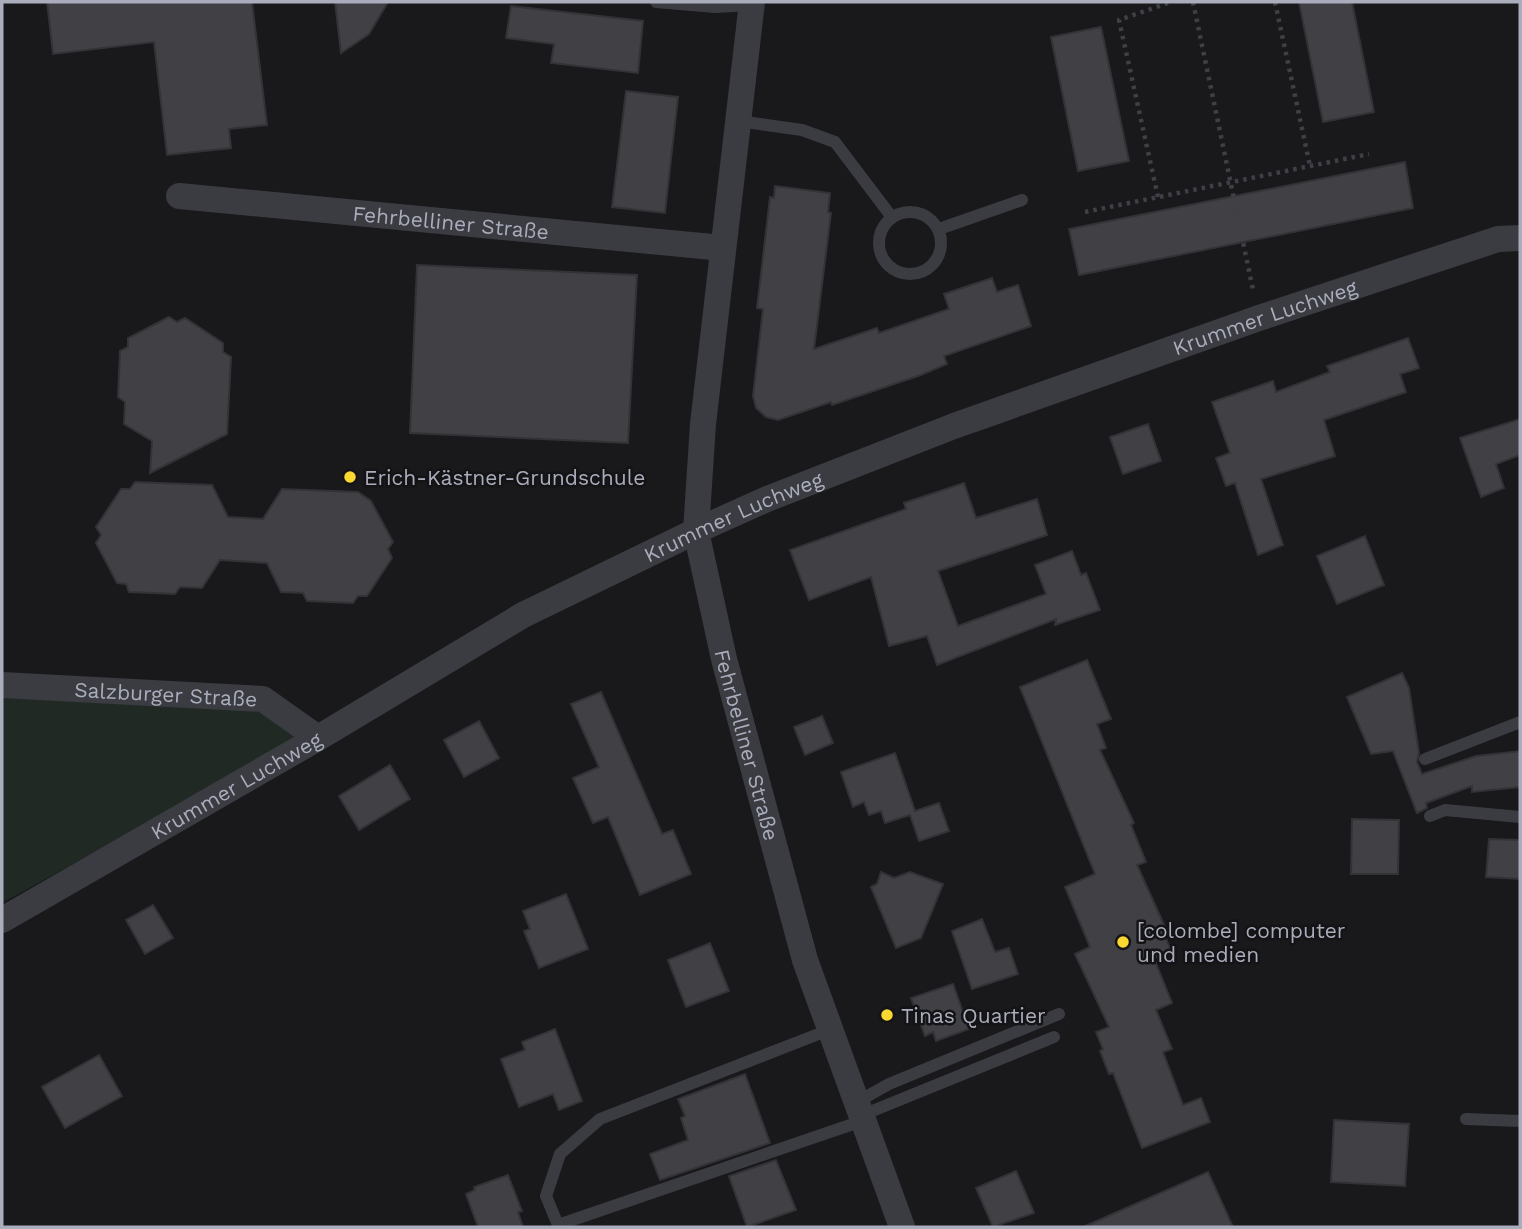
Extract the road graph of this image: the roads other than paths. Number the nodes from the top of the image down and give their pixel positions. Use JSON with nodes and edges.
{"nodes":[{"id":1,"x":656,"y":2,"type":"edge"},
{"id":2,"x":752,"y":4,"type":"edge"},
{"id":3,"x":738,"y":121,"type":"junction"},
{"id":4,"x":179,"y":196,"type":"dead end"},
{"id":5,"x":1022,"y":200,"type":"dead end"},
{"id":6,"x":891,"y":216,"type":"junction"},
{"id":7,"x":939,"y":229,"type":"junction"},
{"id":8,"x":1520,"y":238,"type":"edge"},
{"id":9,"x":723,"y":248,"type":"junction"},
{"id":10,"x":696,"y":531,"type":"junction"},
{"id":11,"x":2,"y":685,"type":"edge"},
{"id":12,"x":1520,"y":722,"type":"edge"},
{"id":13,"x":318,"y":738,"type":"junction"},
{"id":14,"x":1425,"y":759,"type":"dead end"},
{"id":15,"x":1430,"y":816,"type":"dead end"},
{"id":16,"x":1520,"y":817,"type":"edge"},
{"id":17,"x":2,"y":920,"type":"edge"},
{"id":18,"x":1059,"y":1014,"type":"dead end"},
{"id":19,"x":829,"y":1030,"type":"junction"},
{"id":20,"x":1054,"y":1037,"type":"dead end"},
{"id":21,"x":858,"y":1113,"type":"junction"},
{"id":22,"x":1466,"y":1119,"type":"dead end"},
{"id":23,"x":1520,"y":1121,"type":"edge"},
{"id":24,"x":902,"y":1227,"type":"edge"}],
"edges":[{"from":1,"to":2,"type":"lane"},
{"from":2,"to":3,"type":"street","name":"Fehrbelliner Straße"},
{"from":3,"to":6,"type":"lane"},
{"from":3,"to":9,"type":"street","name":"Fehrbelliner Straße"},
{"from":4,"to":9,"type":"street","name":"Fehrbelliner Straße"},
{"from":5,"to":7,"type":"lane"},
{"from":6,"to":7,"type":"lane"},
{"from":6,"to":7,"type":"lane"},
{"from":8,"to":10,"type":"street","name":"Krummer Luchweg"},
{"from":9,"to":10,"type":"street","name":"Fehrbelliner Straße"},
{"from":10,"to":13,"type":"street","name":"Krummer Luchweg"},
{"from":10,"to":19,"type":"street","name":"Fehrbelliner Straße"},
{"from":11,"to":13,"type":"street","name":"Salzburger Straße"},
{"from":12,"to":14,"type":"lane"},
{"from":13,"to":17,"type":"street","name":"Krummer Luchweg"},
{"from":15,"to":16,"type":"lane"},
{"from":18,"to":21,"type":"lane"},
{"from":19,"to":21,"type":"street","name":"Fehrbelliner Straße"},
{"from":19,"to":21,"type":"lane"},
{"from":20,"to":21,"type":"lane"},
{"from":21,"to":24,"type":"street","name":"Fehrbelliner Straße"},
{"from":22,"to":23,"type":"lane"}]}
